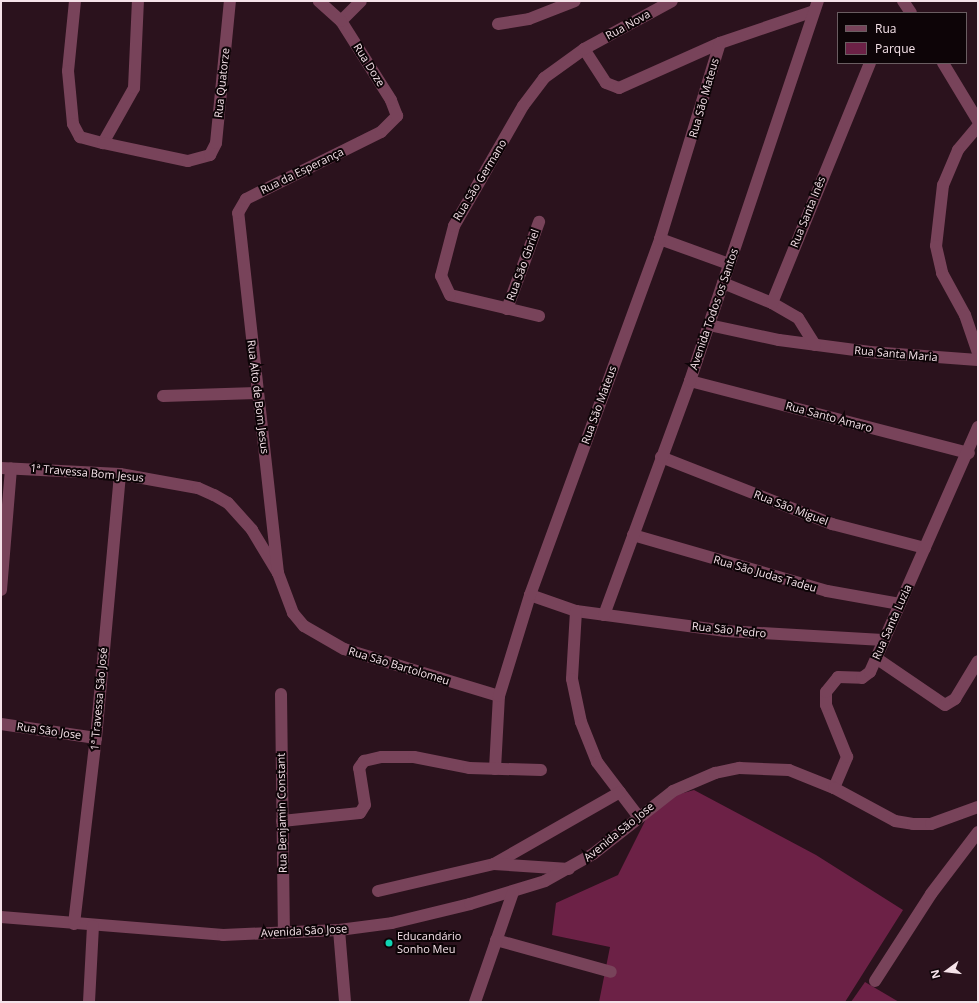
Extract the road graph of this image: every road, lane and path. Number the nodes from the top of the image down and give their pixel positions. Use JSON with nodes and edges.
{"nodes":[{"id":1,"x":75,"y":1,"type":"edge"},
{"id":2,"x":138,"y":1,"type":"edge"},
{"id":3,"x":230,"y":1,"type":"edge"},
{"id":4,"x":319,"y":1,"type":"edge"},
{"id":5,"x":361,"y":1,"type":"edge"},
{"id":6,"x":575,"y":1,"type":"edge"},
{"id":7,"x":672,"y":1,"type":"edge"},
{"id":8,"x":556,"y":5,"type":"edge"},
{"id":9,"x":816,"y":6,"type":"edge"},
{"id":10,"x":342,"y":21,"type":"junction"},
{"id":11,"x":498,"y":24,"type":"dead end"},
{"id":12,"x":720,"y":43,"type":"junction"},
{"id":13,"x":584,"y":49,"type":"junction"},
{"id":14,"x":870,"y":64,"type":"edge"},
{"id":15,"x":944,"y":64,"type":"edge"},
{"id":16,"x":978,"y":122,"type":"edge"},
{"id":17,"x":978,"y":126,"type":"edge"},
{"id":18,"x":381,"y":132,"type":"joint"},
{"id":19,"x":103,"y":144,"type":"junction"},
{"id":20,"x":236,"y":221,"type":"joint"},
{"id":21,"x":539,"y":222,"type":"dead end"},
{"id":22,"x":660,"y":239,"type":"junction"},
{"id":23,"x":729,"y":264,"type":"junction"},
{"id":24,"x":723,"y":283,"type":"junction"},
{"id":25,"x":772,"y":302,"type":"junction"},
{"id":26,"x":507,"y":309,"type":"junction"},
{"id":27,"x":539,"y":316,"type":"dead end"},
{"id":28,"x":709,"y":325,"type":"junction"},
{"id":29,"x":815,"y":345,"type":"junction"},
{"id":30,"x":978,"y":353,"type":"edge"},
{"id":31,"x":978,"y":360,"type":"edge"},
{"id":32,"x":690,"y":381,"type":"junction"},
{"id":33,"x":258,"y":393,"type":"junction"},
{"id":34,"x":164,"y":396,"type":"dead end"},
{"id":35,"x":978,"y":427,"type":"edge"},
{"id":36,"x":969,"y":453,"type":"junction"},
{"id":37,"x":661,"y":457,"type":"junction"},
{"id":38,"x":6,"y":468,"type":"edge"},
{"id":39,"x":120,"y":474,"type":"junction"},
{"id":40,"x":633,"y":535,"type":"junction"},
{"id":41,"x":925,"y":548,"type":"junction"},
{"id":42,"x":2,"y":572,"type":"edge"},
{"id":43,"x":278,"y":573,"type":"junction"},
{"id":44,"x":1,"y":590,"type":"edge"},
{"id":45,"x":530,"y":595,"type":"junction"},
{"id":46,"x":900,"y":604,"type":"junction"},
{"id":47,"x":576,"y":611,"type":"junction"},
{"id":48,"x":604,"y":615,"type":"junction"},
{"id":49,"x":304,"y":626,"type":"joint"},
{"id":50,"x":883,"y":640,"type":"junction"},
{"id":51,"x":876,"y":658,"type":"junction"},
{"id":52,"x":978,"y":661,"type":"edge"},
{"id":53,"x":281,"y":694,"type":"dead end"},
{"id":54,"x":499,"y":696,"type":"junction"},
{"id":55,"x":1,"y":724,"type":"edge"},
{"id":56,"x":96,"y":738,"type":"junction"},
{"id":57,"x":495,"y":769,"type":"junction"},
{"id":58,"x":541,"y":770,"type":"dead end"},
{"id":59,"x":834,"y":788,"type":"junction"},
{"id":60,"x":620,"y":792,"type":"junction"},
{"id":61,"x":978,"y":807,"type":"edge"},
{"id":62,"x":638,"y":816,"type":"junction"},
{"id":63,"x":282,"y":821,"type":"junction"},
{"id":64,"x":978,"y":832,"type":"edge"},
{"id":65,"x":494,"y":864,"type":"junction"},
{"id":66,"x":570,"y":869,"type":"junction"},
{"id":67,"x":378,"y":892,"type":"dead end"},
{"id":68,"x":513,"y":892,"type":"junction"},
{"id":69,"x":1,"y":917,"type":"edge"},
{"id":70,"x":74,"y":924,"type":"junction"},
{"id":71,"x":93,"y":926,"type":"junction"},
{"id":72,"x":339,"y":930,"type":"junction"},
{"id":73,"x":284,"y":932,"type":"junction"},
{"id":74,"x":496,"y":940,"type":"junction"},
{"id":75,"x":611,"y":972,"type":"dead end"},
{"id":76,"x":876,"y":981,"type":"dead end"},
{"id":77,"x":89,"y":1002,"type":"edge"},
{"id":78,"x":345,"y":1002,"type":"edge"},
{"id":79,"x":475,"y":1002,"type":"edge"}],
"edges":[{"from":1,"to":19,"type":"street"},
{"from":2,"to":19,"type":"street"},
{"from":3,"to":19,"type":"street","name":"Rua Quatorze"},
{"from":4,"to":10,"type":"street","name":"Rua Doze"},
{"from":5,"to":10,"type":"street"},
{"from":6,"to":8,"type":"street"},
{"from":7,"to":13,"type":"street","name":"Rua Nova"},
{"from":8,"to":11,"type":"street"},
{"from":9,"to":12,"type":"street"},
{"from":9,"to":23,"type":"street","name":"Avenida Todos os Santos"},
{"from":10,"to":18,"type":"street","name":"Rua Doze"},
{"from":12,"to":13,"type":"street"},
{"from":12,"to":22,"type":"street","name":"Rua São Mateus"},
{"from":13,"to":26,"type":"street","name":"Rua São Germano"},
{"from":14,"to":25,"type":"street","name":"Rua Santa Inês"},
{"from":15,"to":16,"type":"street"},
{"from":17,"to":30,"type":"street"},
{"from":18,"to":20,"type":"street","name":"Rua da Esperança"},
{"from":20,"to":33,"type":"street","name":"Rua Alto de Bom Jesus"},
{"from":21,"to":26,"type":"street","name":"Rua São Gbriel"},
{"from":22,"to":23,"type":"street"},
{"from":22,"to":45,"type":"street","name":"Rua São Mateus"},
{"from":23,"to":24,"type":"street","name":"Avenida Todos os Santos"},
{"from":24,"to":25,"type":"street"},
{"from":24,"to":28,"type":"street","name":"Avenida Todos os Santos"},
{"from":25,"to":29,"type":"street"},
{"from":26,"to":27,"type":"street","name":"Rua São Germano"},
{"from":28,"to":29,"type":"street","name":"Rua Santa Maria"},
{"from":28,"to":32,"type":"street","name":"Avenida Todos os Santos"},
{"from":29,"to":31,"type":"street","name":"Rua Santa Maria"},
{"from":32,"to":36,"type":"street","name":"Rua Santo Amaro"},
{"from":32,"to":37,"type":"street","name":"Avenida Todos os Santos"},
{"from":33,"to":34,"type":"street"},
{"from":33,"to":43,"type":"street","name":"Rua Alto de Bom Jesus"},
{"from":35,"to":36,"type":"street","name":"Rua Santa Luzia"},
{"from":36,"to":41,"type":"street","name":"Rua Santa Luzia"},
{"from":37,"to":40,"type":"street","name":"Avenida Todos os Santos"},
{"from":37,"to":41,"type":"street","name":"Rua São Miguel"},
{"from":38,"to":39,"type":"street","name":"1ª Travessa Bom Jesus"},
{"from":38,"to":42,"type":"street"},
{"from":39,"to":43,"type":"street","name":"1ª Travessa Bom Jesus"},
{"from":39,"to":56,"type":"street","name":"1ª Travessa São José"},
{"from":40,"to":46,"type":"street","name":"Rua São Judas Tadeu"},
{"from":40,"to":48,"type":"street","name":"Avenida Todos os Santos"},
{"from":41,"to":46,"type":"street","name":"Rua Santa Luzia"},
{"from":42,"to":44,"type":"street"},
{"from":43,"to":49,"type":"street","name":"1ª Travessa Bom Jesus"},
{"from":45,"to":47,"type":"street","name":"Rua São Pedro"},
{"from":45,"to":54,"type":"street","name":"Rua São Mateus"},
{"from":46,"to":50,"type":"street","name":"Rua Santa Luzia"},
{"from":47,"to":48,"type":"street","name":"Rua São Pedro"},
{"from":47,"to":60,"type":"street"},
{"from":48,"to":50,"type":"street","name":"Rua São Pedro"},
{"from":49,"to":54,"type":"street","name":"Rua São Bartolomeu"},
{"from":50,"to":51,"type":"street","name":"Rua Santa Luzia"},
{"from":51,"to":52,"type":"street"},
{"from":51,"to":59,"type":"street","name":"Rua Santa Luzia"},
{"from":53,"to":63,"type":"street","name":"Rua Benjamin Constant"},
{"from":54,"to":57,"type":"street","name":"Rua São Mateus"},
{"from":55,"to":56,"type":"street","name":"Rua São Jose"},
{"from":56,"to":70,"type":"street","name":"1ª Travessa São José"},
{"from":57,"to":58,"type":"street"},
{"from":57,"to":63,"type":"street"},
{"from":59,"to":61,"type":"street","name":"Avenida São Jose"},
{"from":59,"to":62,"type":"street","name":"Avenida São Jose"},
{"from":60,"to":62,"type":"street"},
{"from":60,"to":65,"type":"street"},
{"from":62,"to":66,"type":"street","name":"Avenida São Jose"},
{"from":63,"to":73,"type":"street","name":"Rua Benjamin Constant"},
{"from":64,"to":76,"type":"street"},
{"from":65,"to":66,"type":"street"},
{"from":65,"to":67,"type":"street"},
{"from":66,"to":68,"type":"street","name":"Avenida São Jose"},
{"from":68,"to":72,"type":"street","name":"Avenida São Jose"},
{"from":68,"to":74,"type":"street"},
{"from":69,"to":70,"type":"street"},
{"from":70,"to":71,"type":"street"},
{"from":71,"to":73,"type":"street","name":"Avenida São Jose"},
{"from":71,"to":77,"type":"street"},
{"from":72,"to":73,"type":"street","name":"Avenida São Jose"},
{"from":72,"to":78,"type":"street"},
{"from":74,"to":75,"type":"street"},
{"from":74,"to":79,"type":"street"}]}
